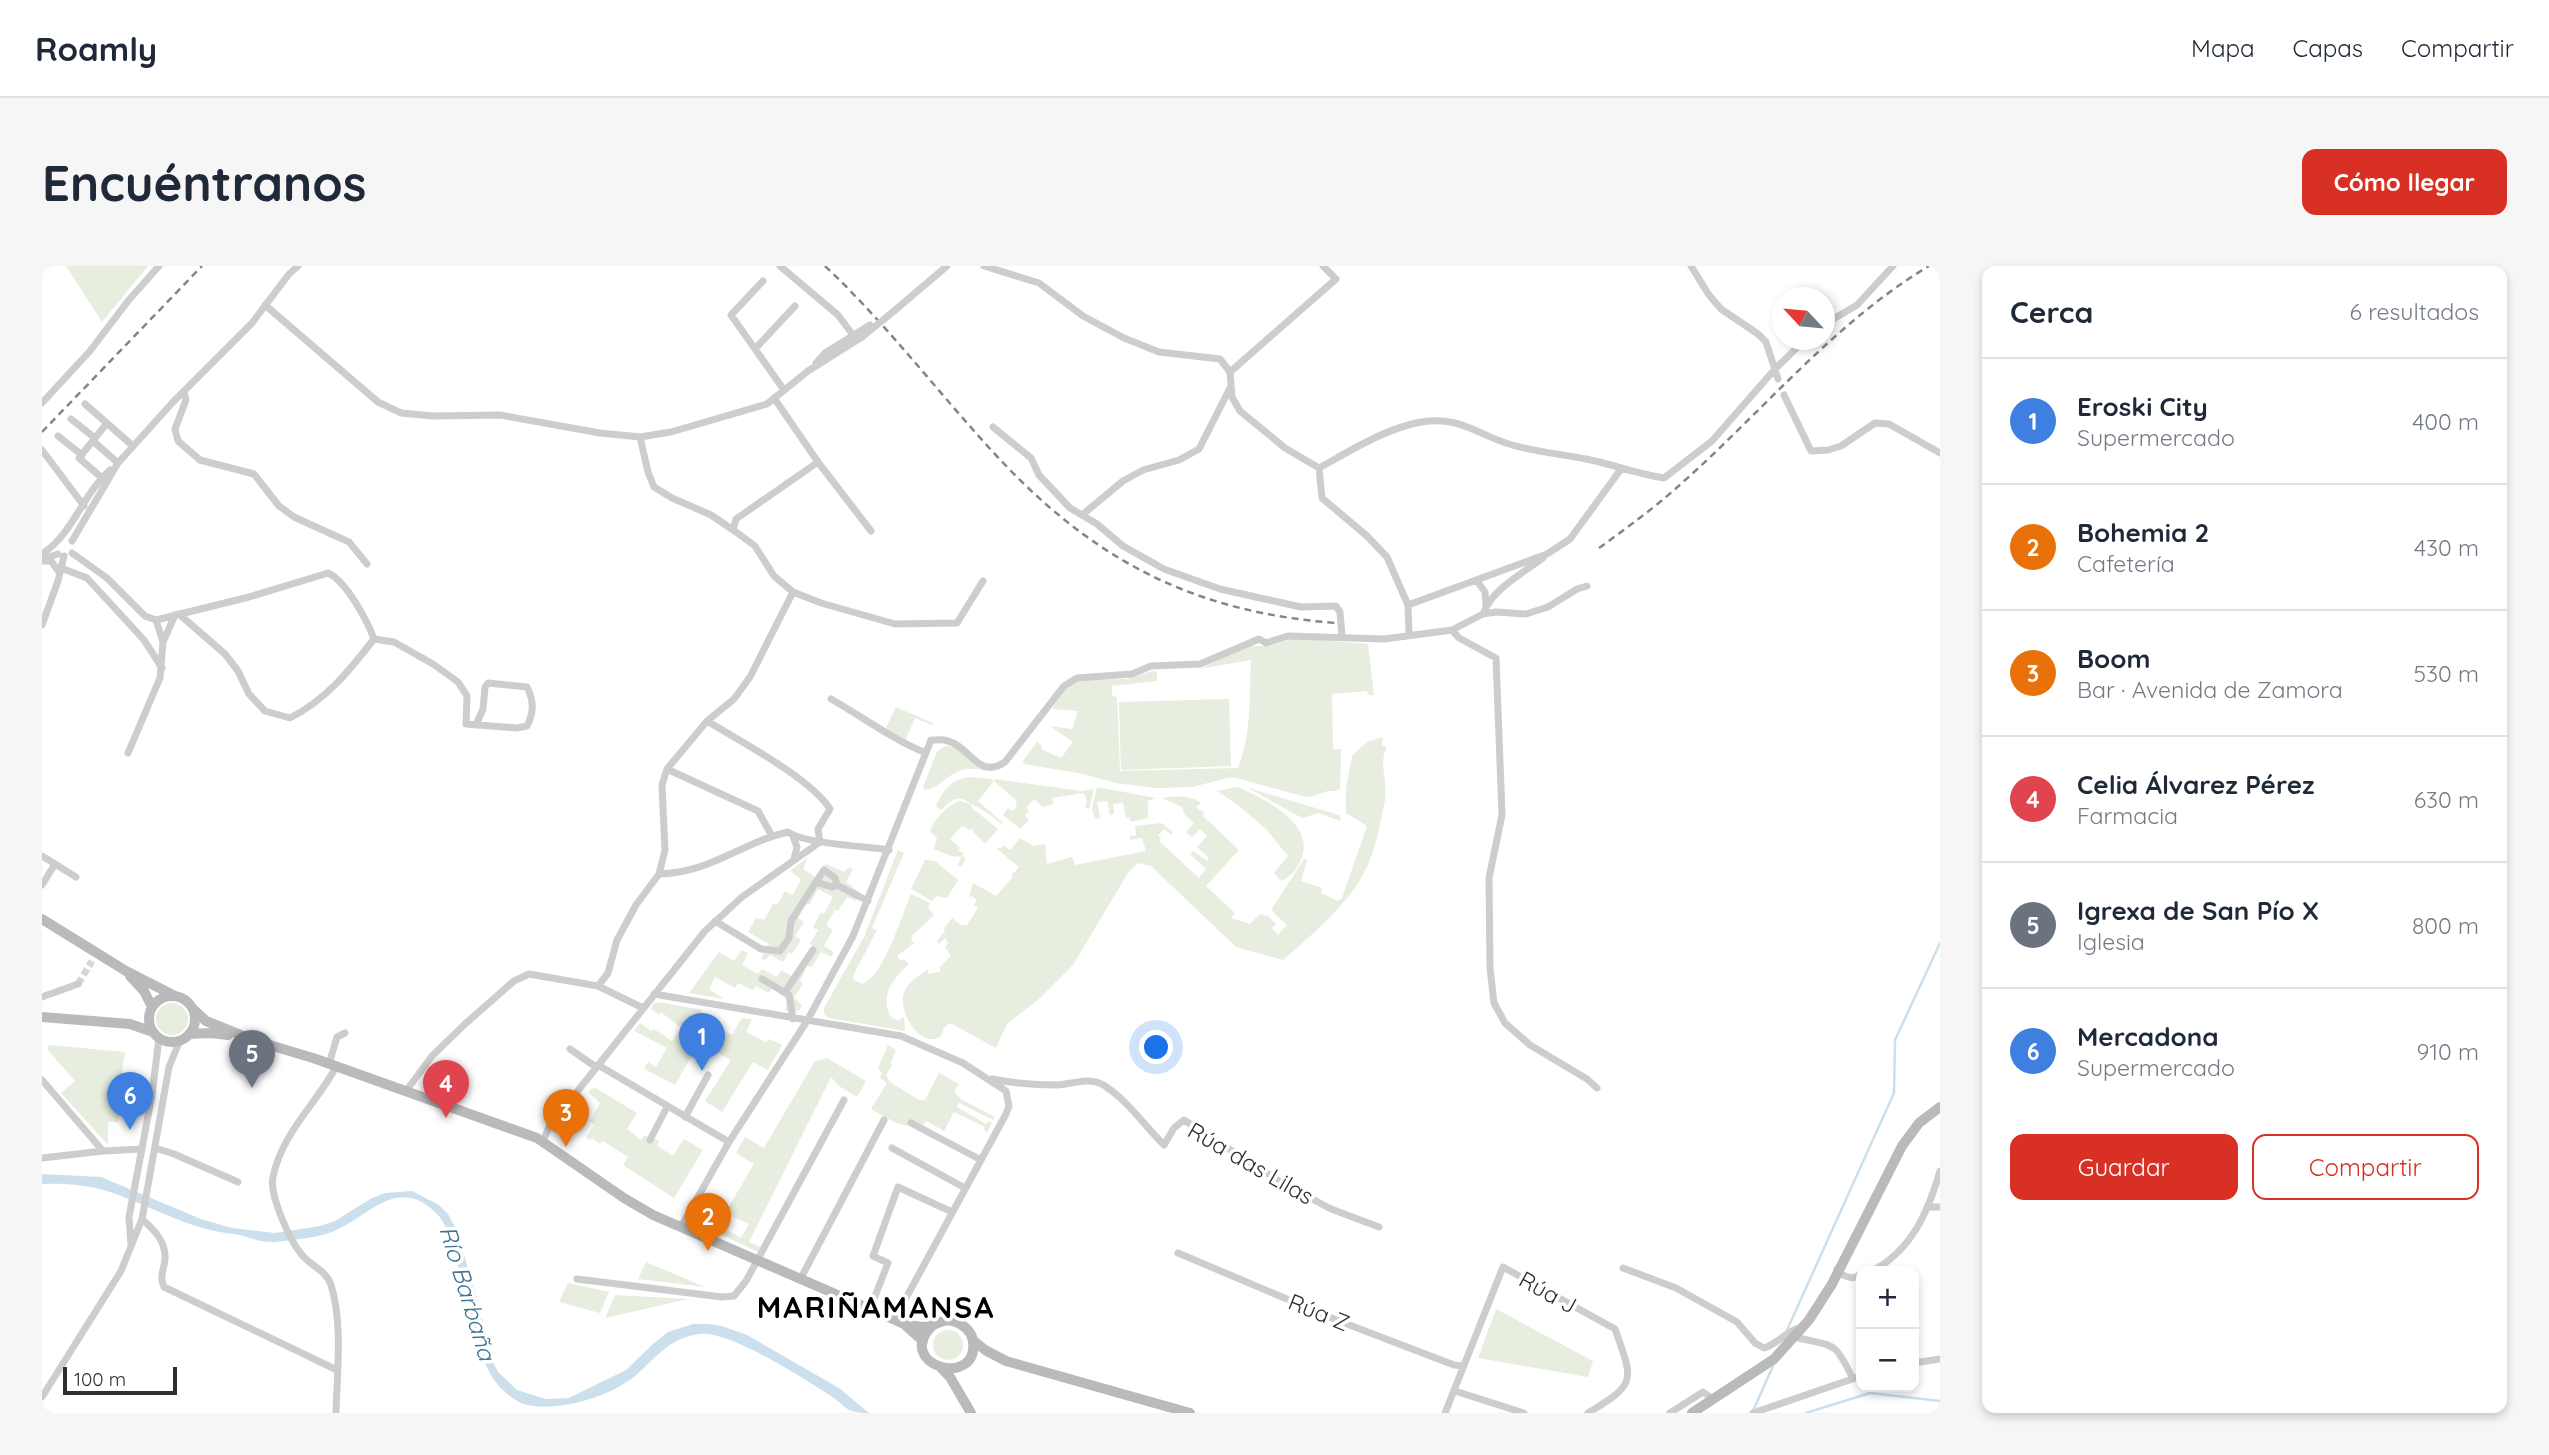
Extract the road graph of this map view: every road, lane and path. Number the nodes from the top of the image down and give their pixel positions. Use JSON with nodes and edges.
{"nodes":[{"id":1,"x":159,"y":266,"type":"edge"},
{"id":2,"x":298,"y":266,"type":"edge"},
{"id":3,"x":780,"y":266,"type":"edge"},
{"id":4,"x":947,"y":266,"type":"edge"},
{"id":5,"x":984,"y":266,"type":"edge"},
{"id":6,"x":1323,"y":266,"type":"edge"},
{"id":7,"x":1691,"y":266,"type":"edge"},
{"id":8,"x":1893,"y":266,"type":"edge"},
{"id":9,"x":763,"y":281,"type":"dead end"},
{"id":10,"x":265,"y":306,"type":"junction"},
{"id":11,"x":795,"y":306,"type":"dead end"},
{"id":12,"x":1835,"y":318,"type":"edge"},
{"id":13,"x":870,"y":325,"type":"dead end"},
{"id":14,"x":853,"y":335,"type":"junction"},
{"id":15,"x":755,"y":349,"type":"junction"},
{"id":16,"x":1795,"y":350,"type":"edge"},
{"id":17,"x":1776,"y":369,"type":"junction"},
{"id":18,"x":808,"y":371,"type":"junction"},
{"id":19,"x":1230,"y":372,"type":"junction"},
{"id":20,"x":1778,"y":379,"type":"dead end"},
{"id":21,"x":1231,"y":387,"type":"junction"},
{"id":22,"x":784,"y":390,"type":"junction"},
{"id":23,"x":184,"y":391,"type":"junction"},
{"id":24,"x":1784,"y":395,"type":"dead end"},
{"id":25,"x":774,"y":398,"type":"junction"},
{"id":26,"x":42,"y":402,"type":"edge"},
{"id":27,"x":85,"y":404,"type":"dead end"},
{"id":28,"x":71,"y":419,"type":"dead end"},
{"id":29,"x":107,"y":423,"type":"junction"},
{"id":30,"x":993,"y":427,"type":"dead end"},
{"id":31,"x":58,"y":436,"type":"dead end"},
{"id":32,"x":640,"y":437,"type":"junction"},
{"id":33,"x":94,"y":440,"type":"junction"},
{"id":34,"x":133,"y":446,"type":"junction"},
{"id":35,"x":43,"y":452,"type":"edge"},
{"id":36,"x":1940,"y":453,"type":"edge"},
{"id":37,"x":82,"y":455,"type":"junction"},
{"id":38,"x":818,"y":462,"type":"junction"},
{"id":39,"x":118,"y":463,"type":"junction"},
{"id":40,"x":1319,"y":468,"type":"junction"},
{"id":41,"x":1621,"y":468,"type":"junction"},
{"id":42,"x":102,"y":478,"type":"junction"},
{"id":43,"x":83,"y":505,"type":"junction"},
{"id":44,"x":1082,"y":515,"type":"junction"},
{"id":45,"x":77,"y":529,"type":"junction"},
{"id":46,"x":733,"y":530,"type":"junction"},
{"id":47,"x":871,"y":531,"type":"dead end"},
{"id":48,"x":60,"y":540,"type":"junction"},
{"id":49,"x":72,"y":541,"type":"junction"},
{"id":50,"x":42,"y":554,"type":"edge"},
{"id":51,"x":65,"y":554,"type":"junction"},
{"id":52,"x":1547,"y":554,"type":"junction"},
{"id":53,"x":42,"y":560,"type":"edge"},
{"id":54,"x":367,"y":564,"type":"dead end"},
{"id":55,"x":61,"y":571,"type":"junction"},
{"id":56,"x":983,"y":581,"type":"dead end"},
{"id":57,"x":1477,"y":581,"type":"junction"},
{"id":58,"x":1587,"y":586,"type":"dead end"},
{"id":59,"x":793,"y":592,"type":"junction"},
{"id":60,"x":1408,"y":605,"type":"junction"},
{"id":61,"x":1486,"y":605,"type":"junction"},
{"id":62,"x":1483,"y":614,"type":"junction"},
{"id":63,"x":177,"y":615,"type":"junction"},
{"id":64,"x":156,"y":620,"type":"junction"},
{"id":65,"x":42,"y":625,"type":"edge"},
{"id":66,"x":1452,"y":630,"type":"junction"},
{"id":67,"x":1409,"y":635,"type":"junction"},
{"id":68,"x":1342,"y":637,"type":"junction"},
{"id":69,"x":374,"y":639,"type":"junction"},
{"id":70,"x":163,"y":642,"type":"junction"},
{"id":71,"x":162,"y":669,"type":"junction"},
{"id":72,"x":831,"y":699,"type":"dead end"},
{"id":73,"x":707,"y":721,"type":"junction"},
{"id":74,"x":476,"y":725,"type":"junction"},
{"id":75,"x":128,"y":753,"type":"dead end"},
{"id":76,"x":926,"y":753,"type":"junction"},
{"id":77,"x":667,"y":769,"type":"junction"},
{"id":78,"x":772,"y":836,"type":"junction"},
{"id":79,"x":793,"y":836,"type":"junction"},
{"id":80,"x":820,"y":842,"type":"junction"},
{"id":81,"x":889,"y":850,"type":"junction"},
{"id":82,"x":42,"y":856,"type":"edge"},
{"id":83,"x":794,"y":860,"type":"junction"},
{"id":84,"x":55,"y":864,"type":"junction"},
{"id":85,"x":659,"y":874,"type":"junction"},
{"id":86,"x":76,"y":877,"type":"dead end"},
{"id":87,"x":816,"y":882,"type":"junction"},
{"id":88,"x":42,"y":885,"type":"edge"},
{"id":89,"x":837,"y":885,"type":"junction"},
{"id":90,"x":868,"y":901,"type":"junction"},
{"id":91,"x":42,"y":919,"type":"edge"},
{"id":92,"x":715,"y":921,"type":"junction"},
{"id":93,"x":813,"y":950,"type":"dead end"},
{"id":94,"x":126,"y":971,"type":"junction"},
{"id":95,"x":762,"y":979,"type":"dead end"},
{"id":96,"x":78,"y":984,"type":"tunnel mouth"},
{"id":97,"x":598,"y":986,"type":"junction"},
{"id":98,"x":785,"y":992,"type":"junction"},
{"id":99,"x":654,"y":994,"type":"junction"},
{"id":100,"x":175,"y":996,"type":"junction"},
{"id":101,"x":42,"y":997,"type":"edge"},
{"id":102,"x":643,"y":1008,"type":"junction"},
{"id":103,"x":193,"y":1009,"type":"junction"},
{"id":104,"x":151,"y":1011,"type":"junction"},
{"id":105,"x":42,"y":1017,"type":"edge"},
{"id":106,"x":793,"y":1019,"type":"junction"},
{"id":107,"x":807,"y":1021,"type":"junction"},
{"id":108,"x":130,"y":1024,"type":"junction"},
{"id":109,"x":345,"y":1033,"type":"dead end"},
{"id":110,"x":156,"y":1035,"type":"junction"},
{"id":111,"x":185,"y":1037,"type":"junction"},
{"id":112,"x":253,"y":1040,"type":"junction"},
{"id":113,"x":570,"y":1049,"type":"dead end"},
{"id":114,"x":332,"y":1065,"type":"junction"},
{"id":115,"x":597,"y":1066,"type":"junction"},
{"id":116,"x":708,"y":1075,"type":"dead end"},
{"id":117,"x":988,"y":1079,"type":"junction"},
{"id":118,"x":42,"y":1080,"type":"edge"},
{"id":119,"x":1597,"y":1088,"type":"dead end"},
{"id":120,"x":406,"y":1091,"type":"junction"},
{"id":121,"x":1940,"y":1098,"type":"edge"},
{"id":122,"x":844,"y":1100,"type":"dead end"},
{"id":123,"x":667,"y":1107,"type":"junction"},
{"id":124,"x":1940,"y":1107,"type":"edge"},
{"id":125,"x":685,"y":1116,"type":"junction"},
{"id":126,"x":884,"y":1121,"type":"dead end"},
{"id":127,"x":911,"y":1123,"type":"dead end"},
{"id":128,"x":650,"y":1140,"type":"dead end"},
{"id":129,"x":543,"y":1141,"type":"junction"},
{"id":130,"x":729,"y":1142,"type":"junction"},
{"id":131,"x":155,"y":1148,"type":"junction"},
{"id":132,"x":892,"y":1148,"type":"dead end"},
{"id":133,"x":142,"y":1149,"type":"junction"},
{"id":134,"x":103,"y":1151,"type":"junction"},
{"id":135,"x":42,"y":1158,"type":"edge"},
{"id":136,"x":981,"y":1160,"type":"junction"},
{"id":137,"x":1940,"y":1171,"type":"edge"},
{"id":138,"x":238,"y":1182,"type":"dead end"},
{"id":139,"x":965,"y":1188,"type":"junction"},
{"id":140,"x":1929,"y":1207,"type":"junction"},
{"id":141,"x":1940,"y":1207,"type":"edge"},
{"id":142,"x":952,"y":1212,"type":"junction"},
{"id":143,"x":142,"y":1219,"type":"junction"},
{"id":144,"x":681,"y":1227,"type":"junction"},
{"id":145,"x":1380,"y":1227,"type":"dead end"},
{"id":146,"x":1846,"y":1243,"type":"junction"},
{"id":147,"x":131,"y":1249,"type":"junction"},
{"id":148,"x":1178,"y":1253,"type":"dead end"},
{"id":149,"x":757,"y":1259,"type":"junction"},
{"id":150,"x":1879,"y":1266,"type":"edge"},
{"id":151,"x":1623,"y":1268,"type":"dead end"},
{"id":152,"x":1838,"y":1272,"type":"junction"},
{"id":153,"x":1856,"y":1277,"type":"edge"},
{"id":154,"x":802,"y":1278,"type":"junction"},
{"id":155,"x":1852,"y":1278,"type":"junction"},
{"id":156,"x":577,"y":1279,"type":"dead end"},
{"id":157,"x":1827,"y":1293,"type":"junction"},
{"id":158,"x":870,"y":1308,"type":"junction"},
{"id":159,"x":899,"y":1322,"type":"junction"},
{"id":160,"x":932,"y":1326,"type":"junction"},
{"id":161,"x":1793,"y":1337,"type":"junction"},
{"id":162,"x":923,"y":1340,"type":"junction"},
{"id":163,"x":973,"y":1340,"type":"junction"},
{"id":164,"x":969,"y":1358,"type":"junction"},
{"id":165,"x":1940,"y":1359,"type":"edge"},
{"id":166,"x":1006,"y":1361,"type":"junction"},
{"id":167,"x":1919,"y":1362,"type":"edge"},
{"id":168,"x":1463,"y":1366,"type":"junction"},
{"id":169,"x":958,"y":1367,"type":"junction"},
{"id":170,"x":943,"y":1369,"type":"junction"},
{"id":171,"x":337,"y":1370,"type":"junction"},
{"id":172,"x":1856,"y":1378,"type":"edge"},
{"id":173,"x":1853,"y":1379,"type":"junction"},
{"id":174,"x":1454,"y":1391,"type":"junction"},
{"id":175,"x":960,"y":1393,"type":"junction"},
{"id":176,"x":42,"y":1397,"type":"edge"},
{"id":177,"x":1713,"y":1399,"type":"junction"},
{"id":178,"x":1755,"y":1412,"type":"edge"},
{"id":179,"x":336,"y":1413,"type":"edge"},
{"id":180,"x":971,"y":1413,"type":"edge"},
{"id":181,"x":1190,"y":1413,"type":"edge"},
{"id":182,"x":1445,"y":1413,"type":"edge"},
{"id":183,"x":1524,"y":1413,"type":"edge"},
{"id":184,"x":1588,"y":1413,"type":"edge"},
{"id":185,"x":1670,"y":1413,"type":"edge"},
{"id":186,"x":1692,"y":1413,"type":"edge"}],
"edges":[{"from":1,"to":26,"type":"street"},
{"from":2,"to":10,"type":"street"},
{"from":3,"to":14,"type":"street"},
{"from":4,"to":18,"type":"street","bridge":true},
{"from":5,"to":19,"type":"street"},
{"from":6,"to":19,"type":"street"},
{"from":7,"to":17,"type":"street"},
{"from":8,"to":12,"type":"street"},
{"from":9,"to":15,"type":"street"},
{"from":10,"to":23,"type":"street"},
{"from":10,"to":32,"type":"street"},
{"from":11,"to":15,"type":"street"},
{"from":13,"to":14,"type":"street"},
{"from":14,"to":18,"type":"street"},
{"from":15,"to":22,"type":"street"},
{"from":16,"to":17,"type":"street"},
{"from":17,"to":20,"type":"street"},
{"from":17,"to":41,"type":"street"},
{"from":18,"to":22,"type":"street"},
{"from":19,"to":21,"type":"street"},
{"from":21,"to":40,"type":"street"},
{"from":21,"to":44,"type":"street"},
{"from":22,"to":25,"type":"street"},
{"from":23,"to":34,"type":"street"},
{"from":23,"to":54,"type":"street"},
{"from":24,"to":36,"type":"street"},
{"from":25,"to":32,"type":"street"},
{"from":25,"to":38,"type":"street"},
{"from":27,"to":29,"type":"street"},
{"from":28,"to":33,"type":"street"},
{"from":29,"to":33,"type":"street"},
{"from":29,"to":34,"type":"street"},
{"from":30,"to":44,"type":"street"},
{"from":31,"to":37,"type":"street"},
{"from":32,"to":46,"type":"street"},
{"from":33,"to":37,"type":"street"},
{"from":33,"to":39,"type":"street"},
{"from":34,"to":39,"type":"street"},
{"from":35,"to":43,"type":"street"},
{"from":37,"to":42,"type":"street"},
{"from":38,"to":46,"type":"street"},
{"from":38,"to":47,"type":"street"},
{"from":39,"to":42,"type":"street"},
{"from":39,"to":45,"type":"street"},
{"from":40,"to":41,"type":"street"},
{"from":40,"to":60,"type":"street"},
{"from":41,"to":52,"type":"street"},
{"from":42,"to":43,"type":"street"},
{"from":43,"to":45,"type":"street"},
{"from":43,"to":48,"type":"street"},
{"from":44,"to":68,"type":"street"},
{"from":45,"to":49,"type":"street"},
{"from":46,"to":59,"type":"street"},
{"from":48,"to":49,"type":"street"},
{"from":48,"to":50,"type":"street"},
{"from":48,"to":51,"type":"street"},
{"from":49,"to":51,"type":"street"},
{"from":51,"to":53,"type":"street"},
{"from":51,"to":55,"type":"street"},
{"from":51,"to":64,"type":"street"},
{"from":52,"to":57,"type":"street"},
{"from":52,"to":61,"type":"street"},
{"from":53,"to":55,"type":"street"},
{"from":55,"to":65,"type":"street"},
{"from":55,"to":71,"type":"street"},
{"from":56,"to":59,"type":"street"},
{"from":57,"to":60,"type":"street"},
{"from":57,"to":61,"type":"street"},
{"from":58,"to":62,"type":"street"},
{"from":59,"to":73,"type":"street"},
{"from":60,"to":67,"type":"street"},
{"from":61,"to":62,"type":"street"},
{"from":62,"to":66,"type":"street"},
{"from":63,"to":64,"type":"street"},
{"from":63,"to":69,"type":"street"},
{"from":63,"to":69,"type":"street"},
{"from":63,"to":70,"type":"street"},
{"from":64,"to":70,"type":"street"},
{"from":66,"to":67,"type":"street"},
{"from":66,"to":119,"type":"street"},
{"from":67,"to":68,"type":"street"},
{"from":68,"to":76,"type":"street"},
{"from":69,"to":74,"type":"street"},
{"from":70,"to":71,"type":"street"},
{"from":71,"to":75,"type":"street"},
{"from":72,"to":76,"type":"street"},
{"from":73,"to":77,"type":"street"},
{"from":73,"to":80,"type":"street"},
{"from":74,"to":74,"type":"street"},
{"from":76,"to":81,"type":"street"},
{"from":77,"to":78,"type":"street"},
{"from":77,"to":85,"type":"street"},
{"from":78,"to":79,"type":"street"},
{"from":78,"to":85,"type":"street"},
{"from":79,"to":80,"type":"street"},
{"from":79,"to":83,"type":"street"},
{"from":80,"to":81,"type":"street"},
{"from":80,"to":83,"type":"street"},
{"from":81,"to":90,"type":"street"},
{"from":82,"to":84,"type":"street"},
{"from":83,"to":92,"type":"street"},
{"from":84,"to":86,"type":"street"},
{"from":84,"to":88,"type":"street"},
{"from":85,"to":97,"type":"street"},
{"from":87,"to":89,"type":"street"},
{"from":87,"to":89,"type":"street"},
{"from":87,"to":92,"type":"street"},
{"from":89,"to":90,"type":"street"},
{"from":90,"to":107,"type":"street"},
{"from":91,"to":94,"type":"street"},
{"from":92,"to":99,"type":"street"},
{"from":93,"to":98,"type":"street"},
{"from":94,"to":100,"type":"street"},
{"from":94,"to":104,"type":"street"},
{"from":95,"to":98,"type":"street"},
{"from":96,"to":101,"type":"street"},
{"from":97,"to":102,"type":"street"},
{"from":97,"to":120,"type":"street"},
{"from":98,"to":106,"type":"street"},
{"from":99,"to":102,"type":"street"},
{"from":99,"to":106,"type":"street"},
{"from":100,"to":103,"type":"street"},
{"from":100,"to":104,"type":"street"},
{"from":102,"to":115,"type":"street"},
{"from":103,"to":111,"type":"street"},
{"from":103,"to":112,"type":"street"},
{"from":104,"to":108,"type":"street"},
{"from":104,"to":110,"type":"street"},
{"from":105,"to":108,"type":"street"},
{"from":106,"to":107,"type":"street"},
{"from":107,"to":117,"type":"street"},
{"from":107,"to":130,"type":"street"},
{"from":108,"to":110,"type":"street"},
{"from":109,"to":114,"type":"street"},
{"from":110,"to":111,"type":"street"},
{"from":110,"to":133,"type":"street"},
{"from":111,"to":112,"type":"street"},
{"from":111,"to":131,"type":"street"},
{"from":112,"to":114,"type":"street"},
{"from":113,"to":115,"type":"street"},
{"from":114,"to":120,"type":"street"},
{"from":114,"to":171,"type":"street"},
{"from":115,"to":123,"type":"street"},
{"from":115,"to":129,"type":"street"},
{"from":116,"to":125,"type":"street"},
{"from":117,"to":136,"type":"street"},
{"from":117,"to":145,"type":"street","name":"Rúa das Lilas"},
{"from":118,"to":134,"type":"street"},
{"from":120,"to":129,"type":"street"},
{"from":121,"to":146,"type":"street"},
{"from":122,"to":149,"type":"street"},
{"from":123,"to":125,"type":"street"},
{"from":123,"to":128,"type":"street"},
{"from":124,"to":152,"type":"street"},
{"from":125,"to":130,"type":"street"},
{"from":126,"to":154,"type":"street"},
{"from":127,"to":136,"type":"street"},
{"from":129,"to":144,"type":"street"},
{"from":130,"to":144,"type":"street"},
{"from":131,"to":138,"type":"street"},
{"from":131,"to":143,"type":"street"},
{"from":132,"to":139,"type":"street"},
{"from":133,"to":134,"type":"street"},
{"from":133,"to":147,"type":"street"},
{"from":134,"to":135,"type":"street"},
{"from":136,"to":139,"type":"street"},
{"from":137,"to":140,"type":"street"},
{"from":139,"to":142,"type":"street"},
{"from":140,"to":141,"type":"street"},
{"from":140,"to":150,"type":"street"},
{"from":142,"to":158,"type":"street"},
{"from":142,"to":159,"type":"street"},
{"from":143,"to":147,"type":"street"},
{"from":143,"to":171,"type":"street"},
{"from":144,"to":149,"type":"street"},
{"from":146,"to":152,"type":"street"},
{"from":146,"to":161,"type":"street"},
{"from":147,"to":176,"type":"street"},
{"from":148,"to":168,"type":"street","name":"Rúa Z"},
{"from":149,"to":154,"type":"street"},
{"from":149,"to":156,"type":"street"},
{"from":151,"to":161,"type":"street"},
{"from":152,"to":155,"type":"street"},
{"from":152,"to":157,"type":"street"},
{"from":153,"to":155,"type":"street"},
{"from":154,"to":158,"type":"street"},
{"from":155,"to":157,"type":"street"},
{"from":157,"to":161,"type":"street"},
{"from":158,"to":159,"type":"street"},
{"from":159,"to":160,"type":"street"},
{"from":159,"to":162,"type":"street"},
{"from":160,"to":162,"type":"street"},
{"from":160,"to":163,"type":"street"},
{"from":161,"to":173,"type":"street"},
{"from":161,"to":177,"type":"street"},
{"from":162,"to":170,"type":"street"},
{"from":163,"to":164,"type":"street"},
{"from":163,"to":166,"type":"street"},
{"from":164,"to":166,"type":"street"},
{"from":164,"to":169,"type":"street"},
{"from":165,"to":167,"type":"street"},
{"from":166,"to":181,"type":"street"},
{"from":168,"to":174,"type":"street","name":"Rúa J"},
{"from":168,"to":184,"type":"street","name":"Rúa J"},
{"from":169,"to":170,"type":"street"},
{"from":169,"to":175,"type":"street"},
{"from":170,"to":175,"type":"street"},
{"from":171,"to":179,"type":"street"},
{"from":172,"to":173,"type":"street"},
{"from":173,"to":178,"type":"street"},
{"from":174,"to":182,"type":"street","name":"Rúa J"},
{"from":174,"to":183,"type":"street"},
{"from":175,"to":180,"type":"street"},
{"from":177,"to":185,"type":"street"},
{"from":177,"to":186,"type":"street"}]}
